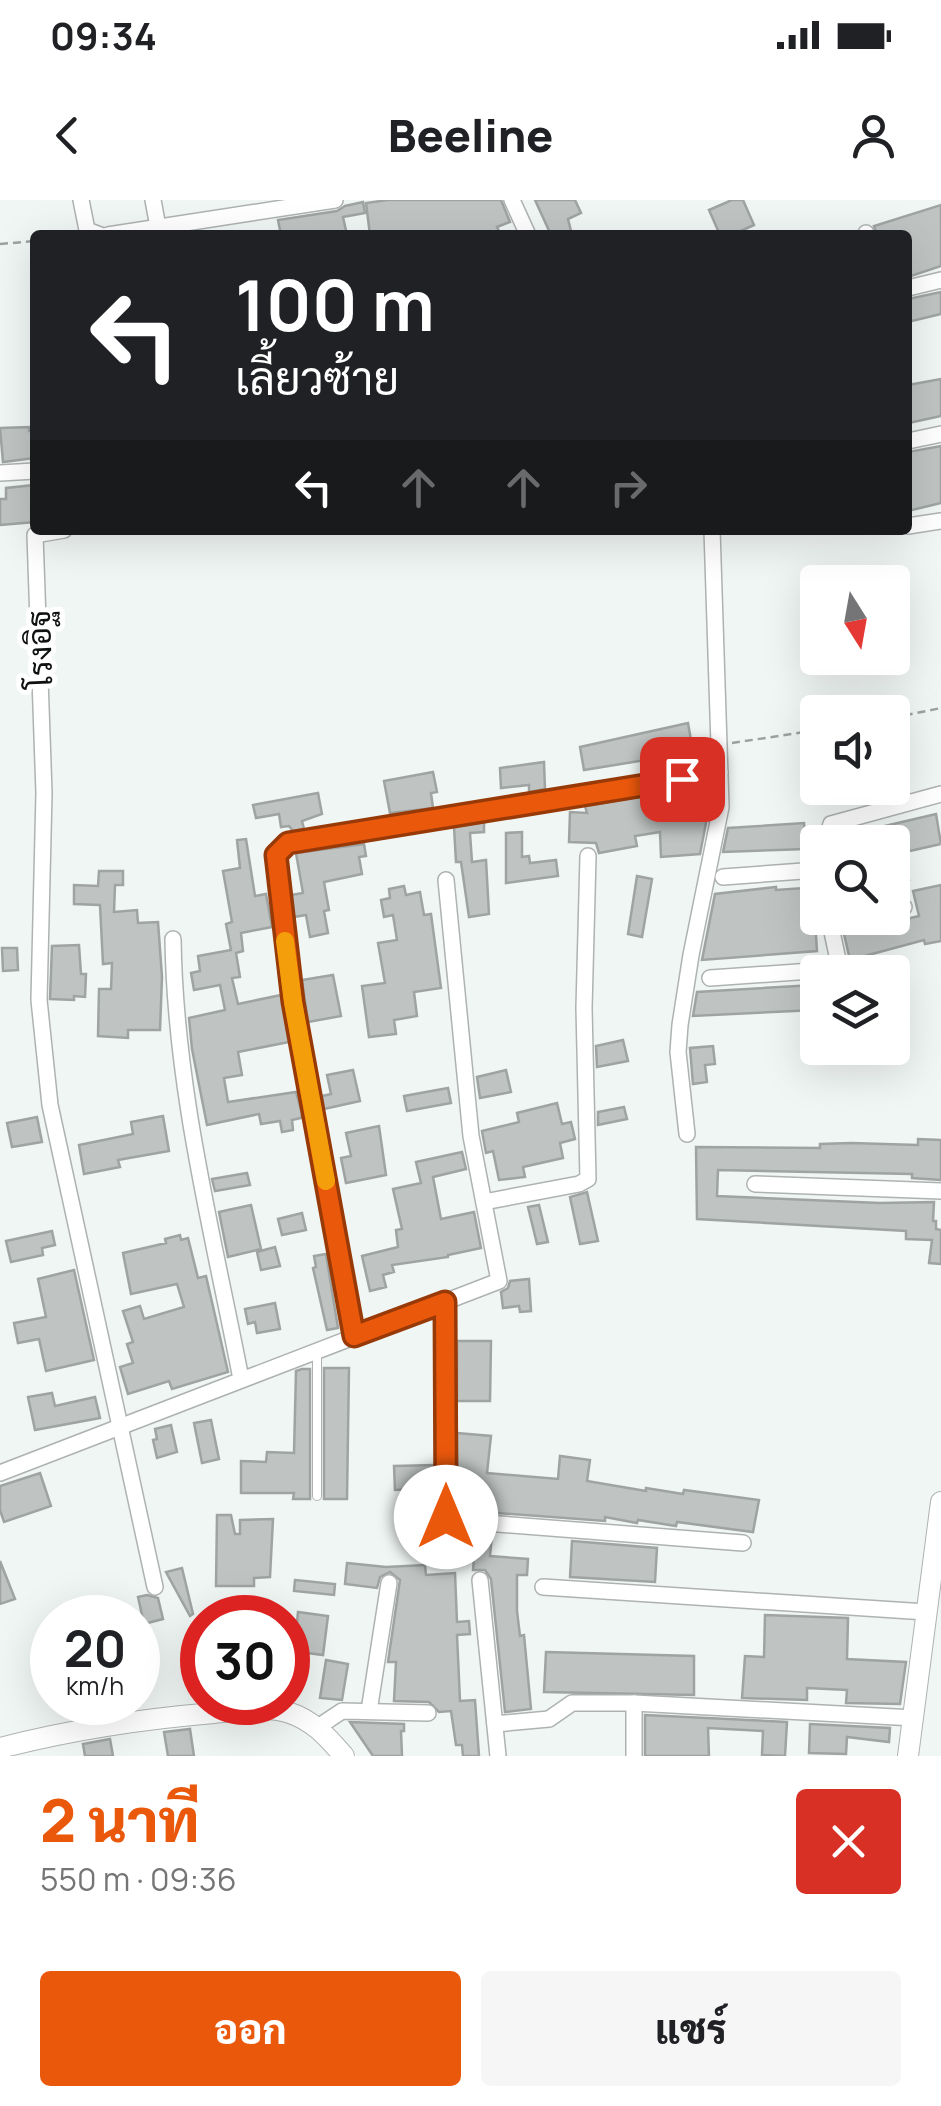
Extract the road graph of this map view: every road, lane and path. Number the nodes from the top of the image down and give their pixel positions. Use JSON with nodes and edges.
{"nodes":[{"id":1,"x":81,"y":200,"type":"edge"},
{"id":2,"x":153,"y":200,"type":"edge"},
{"id":3,"x":336,"y":200,"type":"edge"},
{"id":4,"x":512,"y":200,"type":"edge"},
{"id":5,"x":158,"y":228,"type":"junction"},
{"id":6,"x":87,"y":230,"type":"edge"},
{"id":7,"x":144,"y":230,"type":"edge"},
{"id":8,"x":526,"y":230,"type":"edge"},
{"id":9,"x":30,"y":241,"type":"edge"},
{"id":10,"x":0,"y":244,"type":"edge"},
{"id":11,"x":941,"y":280,"type":"edge"},
{"id":12,"x":912,"y":287,"type":"edge"},
{"id":13,"x":941,"y":434,"type":"edge"},
{"id":14,"x":912,"y":440,"type":"edge"},
{"id":15,"x":30,"y":472,"type":"edge"},
{"id":16,"x":0,"y":473,"type":"edge"},
{"id":17,"x":941,"y":521,"type":"edge"},
{"id":18,"x":912,"y":525,"type":"edge"},
{"id":19,"x":35,"y":535,"type":"edge"},
{"id":20,"x":712,"y":535,"type":"edge"},
{"id":21,"x":941,"y":708,"type":"edge"},
{"id":22,"x":910,"y":714,"type":"edge"},
{"id":23,"x":800,"y":733,"type":"edge"},
{"id":24,"x":720,"y":745,"type":"junction"},
{"id":25,"x":720,"y":772,"type":"junction"},
{"id":26,"x":941,"y":794,"type":"edge"},
{"id":27,"x":831,"y":825,"type":"edge"},
{"id":28,"x":588,"y":856,"type":"dead end"},
{"id":29,"x":800,"y":871,"type":"edge"},
{"id":30,"x":722,"y":877,"type":"dead end"},
{"id":31,"x":446,"y":880,"type":"dead end"},
{"id":32,"x":833,"y":935,"type":"edge"},
{"id":33,"x":173,"y":939,"type":"dead end"},
{"id":34,"x":710,"y":978,"type":"dead end"},
{"id":35,"x":687,"y":1134,"type":"dead end"},
{"id":36,"x":756,"y":1184,"type":"dead end"},
{"id":37,"x":941,"y":1191,"type":"edge"},
{"id":38,"x":484,"y":1202,"type":"junction"},
{"id":39,"x":445,"y":1302,"type":"junction"},
{"id":40,"x":354,"y":1336,"type":"junction"},
{"id":41,"x":317,"y":1351,"type":"junction"},
{"id":42,"x":241,"y":1379,"type":"junction"},
{"id":43,"x":119,"y":1427,"type":"junction"},
{"id":44,"x":0,"y":1473,"type":"edge"},
{"id":45,"x":317,"y":1496,"type":"dead end"},
{"id":46,"x":941,"y":1502,"type":"edge"},
{"id":47,"x":742,"y":1543,"type":"dead end"},
{"id":48,"x":480,"y":1580,"type":"dead end"},
{"id":49,"x":389,"y":1583,"type":"dead end"},
{"id":50,"x":155,"y":1587,"type":"dead end"},
{"id":51,"x":543,"y":1587,"type":"dead end"},
{"id":52,"x":926,"y":1612,"type":"junction"},
{"id":53,"x":634,"y":1703,"type":"junction"},
{"id":54,"x":369,"y":1711,"type":"junction"},
{"id":55,"x":428,"y":1712,"type":"dead end"},
{"id":56,"x":914,"y":1718,"type":"junction"},
{"id":57,"x":495,"y":1724,"type":"junction"},
{"id":58,"x":318,"y":1727,"type":"junction"},
{"id":59,"x":0,"y":1748,"type":"edge"},
{"id":60,"x":344,"y":1756,"type":"edge"},
{"id":61,"x":498,"y":1756,"type":"edge"},
{"id":62,"x":634,"y":1756,"type":"edge"},
{"id":63,"x":908,"y":1756,"type":"edge"}],
"edges":[{"from":1,"to":6,"type":"street"},
{"from":2,"to":5,"type":"street"},
{"from":3,"to":5,"type":"street"},
{"from":4,"to":8,"type":"street"},
{"from":5,"to":7,"type":"street"},
{"from":9,"to":10,"type":"path"},
{"from":11,"to":12,"type":"street"},
{"from":13,"to":14,"type":"street"},
{"from":15,"to":16,"type":"street"},
{"from":17,"to":18,"type":"street"},
{"from":19,"to":43,"type":"street","name":"โรงอิฐ"},
{"from":20,"to":24,"type":"street"},
{"from":21,"to":22,"type":"path"},
{"from":23,"to":24,"type":"path"},
{"from":24,"to":25,"type":"street"},
{"from":25,"to":35,"type":"street"},
{"from":25,"to":40,"type":"street"},
{"from":26,"to":27,"type":"street"},
{"from":28,"to":38,"type":"street"},
{"from":29,"to":30,"type":"street"},
{"from":31,"to":38,"type":"street"},
{"from":32,"to":34,"type":"street"},
{"from":33,"to":42,"type":"street"},
{"from":36,"to":37,"type":"street"},
{"from":38,"to":39,"type":"street"},
{"from":39,"to":40,"type":"street"},
{"from":39,"to":47,"type":"street"},
{"from":40,"to":41,"type":"street"},
{"from":41,"to":42,"type":"street"},
{"from":41,"to":45,"type":"lane"},
{"from":42,"to":43,"type":"street"},
{"from":43,"to":44,"type":"street"},
{"from":43,"to":50,"type":"street"},
{"from":46,"to":52,"type":"street"},
{"from":48,"to":57,"type":"street"},
{"from":49,"to":54,"type":"street"},
{"from":51,"to":52,"type":"street"},
{"from":52,"to":56,"type":"street"},
{"from":53,"to":56,"type":"street"},
{"from":53,"to":57,"type":"street"},
{"from":53,"to":62,"type":"street"},
{"from":54,"to":55,"type":"street"},
{"from":54,"to":58,"type":"street"},
{"from":56,"to":63,"type":"street"},
{"from":57,"to":61,"type":"street"},
{"from":58,"to":59,"type":"street"},
{"from":58,"to":60,"type":"street"}]}
